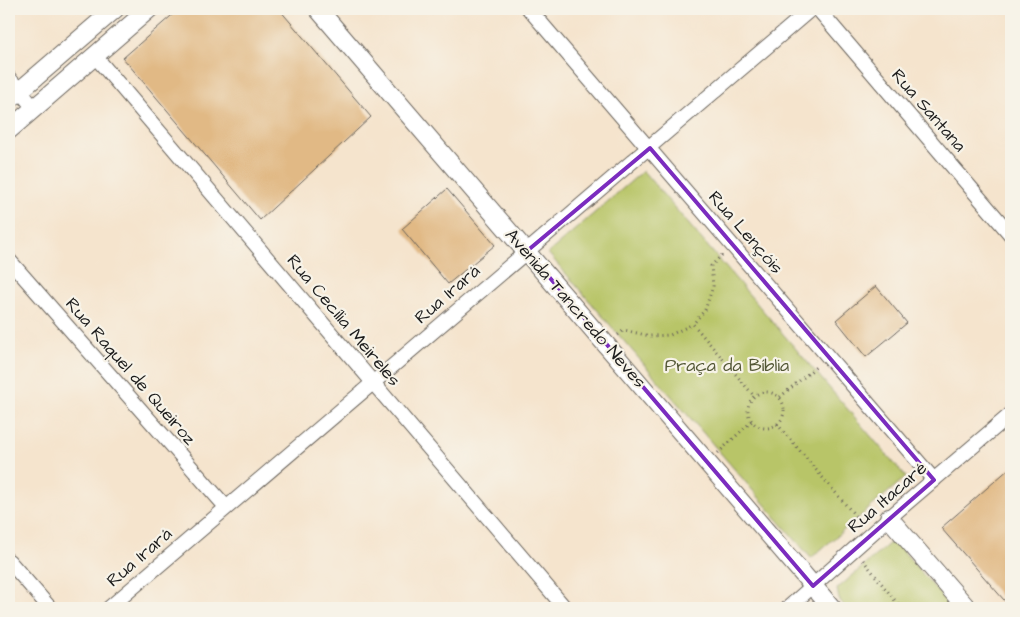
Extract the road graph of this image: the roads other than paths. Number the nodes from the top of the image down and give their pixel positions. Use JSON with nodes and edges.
{"nodes":[{"id":1,"x":115,"y":9,"type":"edge"},
{"id":2,"x":149,"y":9,"type":"edge"},
{"id":3,"x":318,"y":9,"type":"edge"},
{"id":4,"x":530,"y":9,"type":"edge"},
{"id":5,"x":811,"y":9,"type":"edge"},
{"id":6,"x":818,"y":9,"type":"edge"},
{"id":7,"x":94,"y":55,"type":"junction"},
{"id":8,"x":12,"y":89,"type":"edge"},
{"id":9,"x":34,"y":108,"type":"junction"},
{"id":10,"x":9,"y":130,"type":"edge"},
{"id":11,"x":650,"y":148,"type":"junction"},
{"id":12,"x":1011,"y":235,"type":"edge"},
{"id":13,"x":527,"y":251,"type":"junction"},
{"id":14,"x":9,"y":260,"type":"edge"},
{"id":15,"x":373,"y":383,"type":"junction"},
{"id":16,"x":1011,"y":414,"type":"edge"},
{"id":17,"x":934,"y":480,"type":"junction"},
{"id":18,"x":226,"y":507,"type":"junction"},
{"id":19,"x":889,"y":518,"type":"junction"},
{"id":20,"x":9,"y":561,"type":"edge"},
{"id":21,"x":813,"y":586,"type":"junction"},
{"id":22,"x":50,"y":608,"type":"edge"},
{"id":23,"x":109,"y":608,"type":"edge"},
{"id":24,"x":565,"y":608,"type":"edge"},
{"id":25,"x":788,"y":608,"type":"edge"},
{"id":26,"x":832,"y":608,"type":"edge"},
{"id":27,"x":967,"y":608,"type":"edge"}],
"edges":[{"from":1,"to":8,"type":"street"},
{"from":2,"to":7,"type":"street"},
{"from":3,"to":13,"type":"street","name":"Avenida Tancredo Neves"},
{"from":4,"to":11,"type":"street","name":"Rua Lençóis"},
{"from":5,"to":11,"type":"street","name":"Rua Irará"},
{"from":6,"to":12,"type":"street","name":"Rua Santana"},
{"from":7,"to":9,"type":"street"},
{"from":7,"to":15,"type":"street","name":"Rua Cecília Meireles"},
{"from":8,"to":9,"type":"street"},
{"from":9,"to":10,"type":"street"},
{"from":11,"to":13,"type":"street","name":"Rua Irará"},
{"from":11,"to":17,"type":"street","name":"Rua Lençóis"},
{"from":13,"to":15,"type":"street","name":"Rua Irará"},
{"from":13,"to":21,"type":"street","name":"Avenida Tancredo Neves"},
{"from":14,"to":18,"type":"street","name":"Rua Raquel de Queiroz"},
{"from":15,"to":18,"type":"street","name":"Rua Irará"},
{"from":15,"to":24,"type":"street","name":"Rua Cecília Meireles"},
{"from":16,"to":17,"type":"street","name":"Rua Itacaré"},
{"from":17,"to":19,"type":"street","name":"Rua Itacaré"},
{"from":18,"to":23,"type":"street","name":"Rua Irará"},
{"from":19,"to":21,"type":"street","name":"Rua Itacaré"},
{"from":19,"to":27,"type":"street"},
{"from":20,"to":22,"type":"street"},
{"from":21,"to":25,"type":"street","name":"Rua Itacaré"},
{"from":21,"to":26,"type":"street","name":"Avenida Tancredo Neves"}]}
